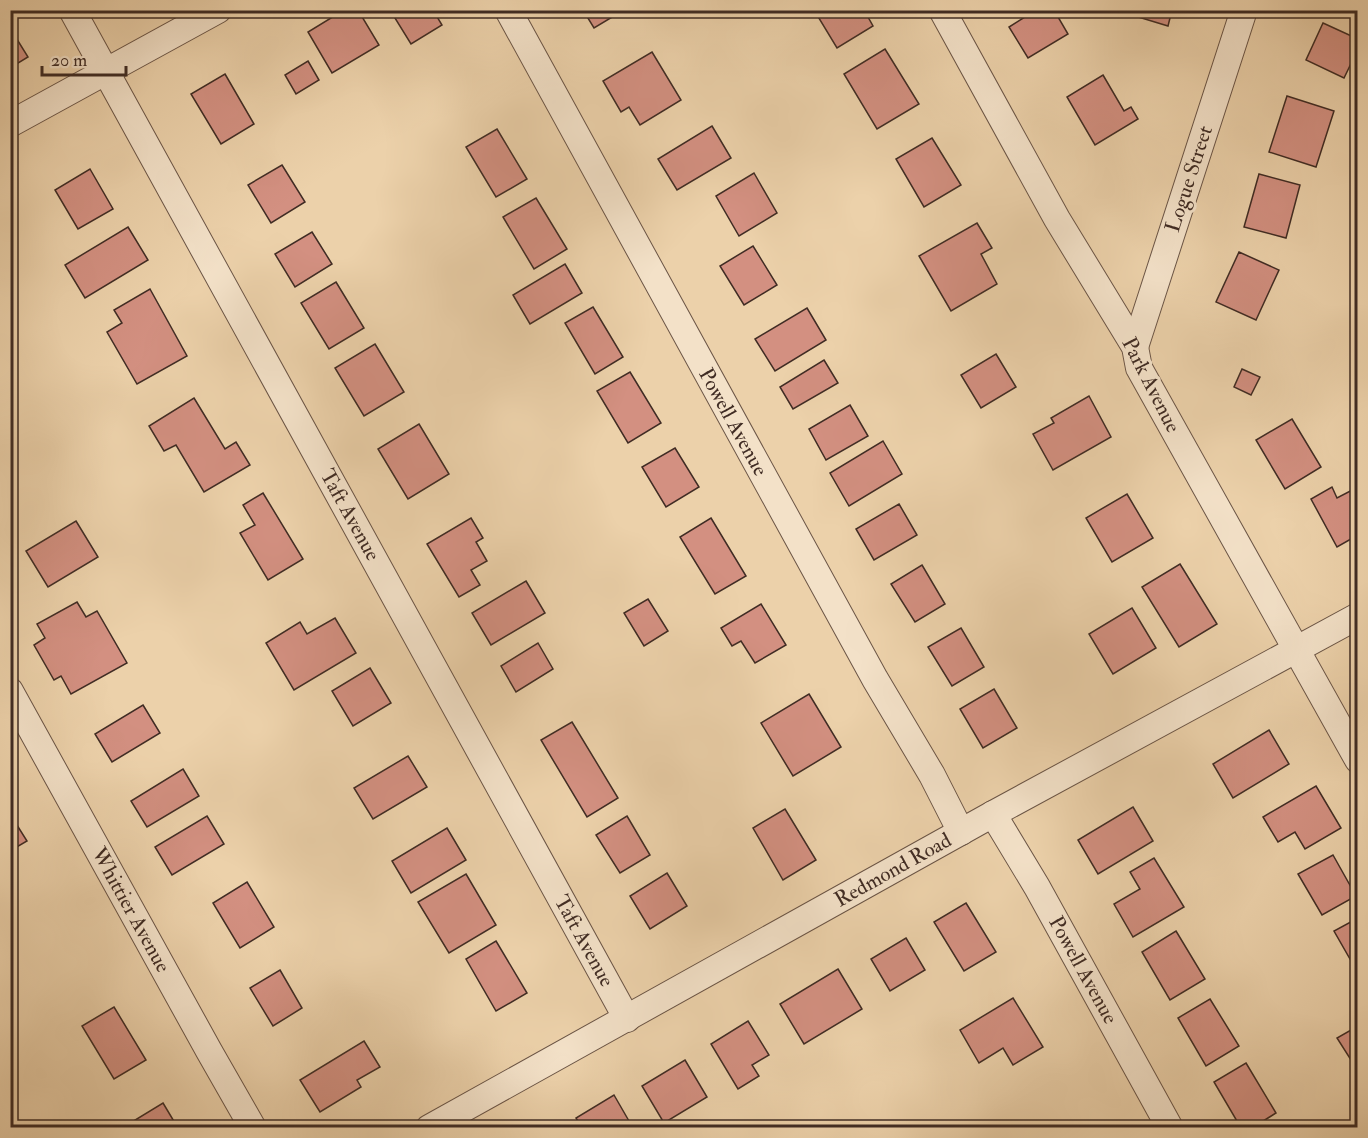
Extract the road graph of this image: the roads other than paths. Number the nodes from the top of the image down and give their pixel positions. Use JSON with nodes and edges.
{"nodes":[{"id":1,"x":72,"y":10,"type":"edge"},
{"id":2,"x":218,"y":10,"type":"edge"},
{"id":3,"x":508,"y":10,"type":"edge"},
{"id":4,"x":942,"y":10,"type":"edge"},
{"id":5,"x":1244,"y":10,"type":"edge"},
{"id":6,"x":106,"y":72,"type":"junction"},
{"id":7,"x":10,"y":124,"type":"edge"},
{"id":8,"x":1135,"y":347,"type":"junction"},
{"id":9,"x":1358,"y":616,"type":"edge"},
{"id":10,"x":1296,"y":650,"type":"junction"},
{"id":11,"x":10,"y":691,"type":"edge"},
{"id":12,"x":1358,"y":760,"type":"edge"},
{"id":13,"x":993,"y":814,"type":"junction"},
{"id":14,"x":961,"y":832,"type":"junction"},
{"id":15,"x":627,"y":1019,"type":"junction"},
{"id":16,"x":253,"y":1128,"type":"edge"},
{"id":17,"x":429,"y":1128,"type":"edge"},
{"id":18,"x":1170,"y":1128,"type":"edge"}],
"edges":[{"from":1,"to":6,"type":"street","name":"Taft Avenue"},
{"from":2,"to":6,"type":"street"},
{"from":3,"to":14,"type":"street","name":"Powell Avenue"},
{"from":4,"to":8,"type":"street","name":"Park Avenue"},
{"from":5,"to":8,"type":"street","name":"Logue Street"},
{"from":6,"to":7,"type":"street"},
{"from":6,"to":15,"type":"street","name":"Taft Avenue"},
{"from":8,"to":10,"type":"street","name":"Park Avenue"},
{"from":9,"to":10,"type":"street","name":"Redmond Road"},
{"from":10,"to":12,"type":"street","name":"Park Avenue"},
{"from":10,"to":13,"type":"street","name":"Redmond Road"},
{"from":11,"to":16,"type":"street","name":"Whittier Avenue"},
{"from":13,"to":14,"type":"street","name":"Redmond Road"},
{"from":13,"to":18,"type":"street","name":"Powell Avenue"},
{"from":14,"to":15,"type":"street","name":"Redmond Road"},
{"from":15,"to":17,"type":"street","name":"Redmond Road"}]}
